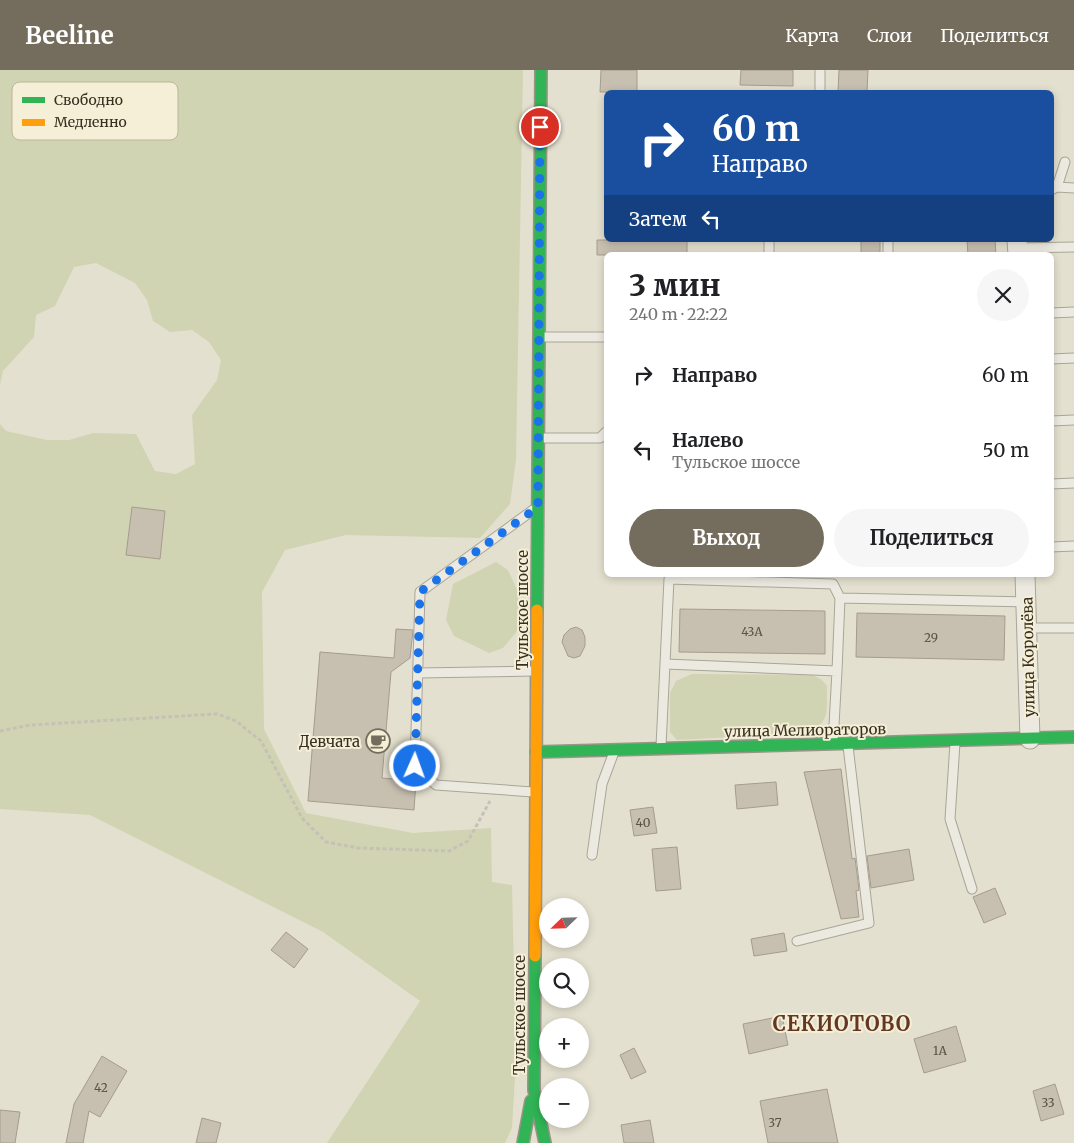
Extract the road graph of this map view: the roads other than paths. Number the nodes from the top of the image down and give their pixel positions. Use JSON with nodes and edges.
{"nodes":[{"id":1,"x":541,"y":70,"type":"edge"},
{"id":2,"x":820,"y":70,"type":"edge"},
{"id":3,"x":820,"y":90,"type":"edge"},
{"id":4,"x":1065,"y":162,"type":"dead end"},
{"id":5,"x":1054,"y":188,"type":"edge"},
{"id":6,"x":1074,"y":188,"type":"edge"},
{"id":7,"x":1074,"y":247,"type":"edge"},
{"id":8,"x":1017,"y":248,"type":"edge"},
{"id":9,"x":1074,"y":312,"type":"edge"},
{"id":10,"x":1054,"y":313,"type":"edge"},
{"id":11,"x":539,"y":337,"type":"junction"},
{"id":12,"x":604,"y":337,"type":"edge"},
{"id":13,"x":1074,"y":358,"type":"edge"},
{"id":14,"x":1054,"y":359,"type":"edge"},
{"id":15,"x":1074,"y":420,"type":"edge"},
{"id":16,"x":1054,"y":421,"type":"edge"},
{"id":17,"x":604,"y":434,"type":"edge"},
{"id":18,"x":538,"y":438,"type":"junction"},
{"id":19,"x":1074,"y":483,"type":"edge"},
{"id":20,"x":1054,"y":484,"type":"edge"},
{"id":21,"x":538,"y":507,"type":"junction"},
{"id":22,"x":1074,"y":546,"type":"edge"},
{"id":23,"x":1054,"y":547,"type":"edge"},
{"id":24,"x":669,"y":577,"type":"edge"},
{"id":25,"x":1026,"y":577,"type":"edge"},
{"id":26,"x":833,"y":579,"type":"edge"},
{"id":27,"x":840,"y":598,"type":"junction"},
{"id":28,"x":1026,"y":602,"type":"junction"},
{"id":29,"x":1027,"y":628,"type":"junction"},
{"id":30,"x":1074,"y":628,"type":"edge"},
{"id":31,"x":666,"y":664,"type":"junction"},
{"id":32,"x":536,"y":671,"type":"junction"},
{"id":33,"x":837,"y":672,"type":"junction"},
{"id":34,"x":418,"y":673,"type":"junction"},
{"id":35,"x":1074,"y":737,"type":"edge"},
{"id":36,"x":1030,"y":738,"type":"junction"},
{"id":37,"x":956,"y":741,"type":"junction"},
{"id":38,"x":833,"y":744,"type":"junction"},
{"id":39,"x":848,"y":744,"type":"junction"},
{"id":40,"x":661,"y":748,"type":"junction"},
{"id":41,"x":615,"y":750,"type":"junction"},
{"id":42,"x":536,"y":752,"type":"junction"},
{"id":43,"x":536,"y":792,"type":"junction"},
{"id":44,"x":592,"y":856,"type":"dead end"},
{"id":45,"x":972,"y":889,"type":"dead end"},
{"id":46,"x":797,"y":941,"type":"dead end"},
{"id":47,"x":534,"y":1090,"type":"junction"},
{"id":48,"x":523,"y":1143,"type":"edge"},
{"id":49,"x":545,"y":1143,"type":"edge"}],
"edges":[{"from":1,"to":11,"type":"main road","name":"Тульское шоссе"},
{"from":2,"to":3,"type":"lane"},
{"from":4,"to":5,"type":"lane"},
{"from":5,"to":6,"type":"lane"},
{"from":7,"to":8,"type":"lane"},
{"from":9,"to":10,"type":"lane"},
{"from":11,"to":12,"type":"lane"},
{"from":11,"to":18,"type":"main road","name":"Тульское шоссе"},
{"from":13,"to":14,"type":"lane"},
{"from":15,"to":16,"type":"lane"},
{"from":17,"to":18,"type":"lane"},
{"from":18,"to":21,"type":"main road","name":"Тульское шоссе"},
{"from":19,"to":20,"type":"lane"},
{"from":21,"to":32,"type":"main road","name":"Тульское шоссе"},
{"from":21,"to":34,"type":"lane"},
{"from":22,"to":23,"type":"lane"},
{"from":24,"to":26,"type":"lane"},
{"from":24,"to":31,"type":"lane"},
{"from":25,"to":28,"type":"street","name":"улица Королёва"},
{"from":26,"to":27,"type":"lane"},
{"from":27,"to":28,"type":"lane"},
{"from":27,"to":33,"type":"lane"},
{"from":28,"to":29,"type":"street","name":"улица Королёва"},
{"from":29,"to":30,"type":"lane"},
{"from":29,"to":36,"type":"street","name":"улица Королёва"},
{"from":31,"to":33,"type":"lane"},
{"from":31,"to":40,"type":"lane"},
{"from":32,"to":34,"type":"lane"},
{"from":32,"to":42,"type":"main road","name":"Тульское шоссе"},
{"from":33,"to":38,"type":"lane"},
{"from":34,"to":43,"type":"lane"},
{"from":35,"to":36,"type":"main road","name":"улица Мелиораторов"},
{"from":36,"to":37,"type":"main road","name":"улица Мелиораторов"},
{"from":37,"to":39,"type":"main road","name":"улица Мелиораторов"},
{"from":37,"to":45,"type":"lane"},
{"from":38,"to":39,"type":"main road","name":"улица Мелиораторов"},
{"from":38,"to":40,"type":"main road","name":"улица Мелиораторов"},
{"from":39,"to":46,"type":"lane"},
{"from":40,"to":41,"type":"main road","name":"улица Мелиораторов"},
{"from":41,"to":42,"type":"main road","name":"улица Мелиораторов"},
{"from":41,"to":44,"type":"lane"},
{"from":42,"to":43,"type":"main road","name":"Тульское шоссе"},
{"from":43,"to":47,"type":"main road","name":"Тульское шоссе"},
{"from":47,"to":48,"type":"main road"},
{"from":47,"to":49,"type":"main road"}]}
